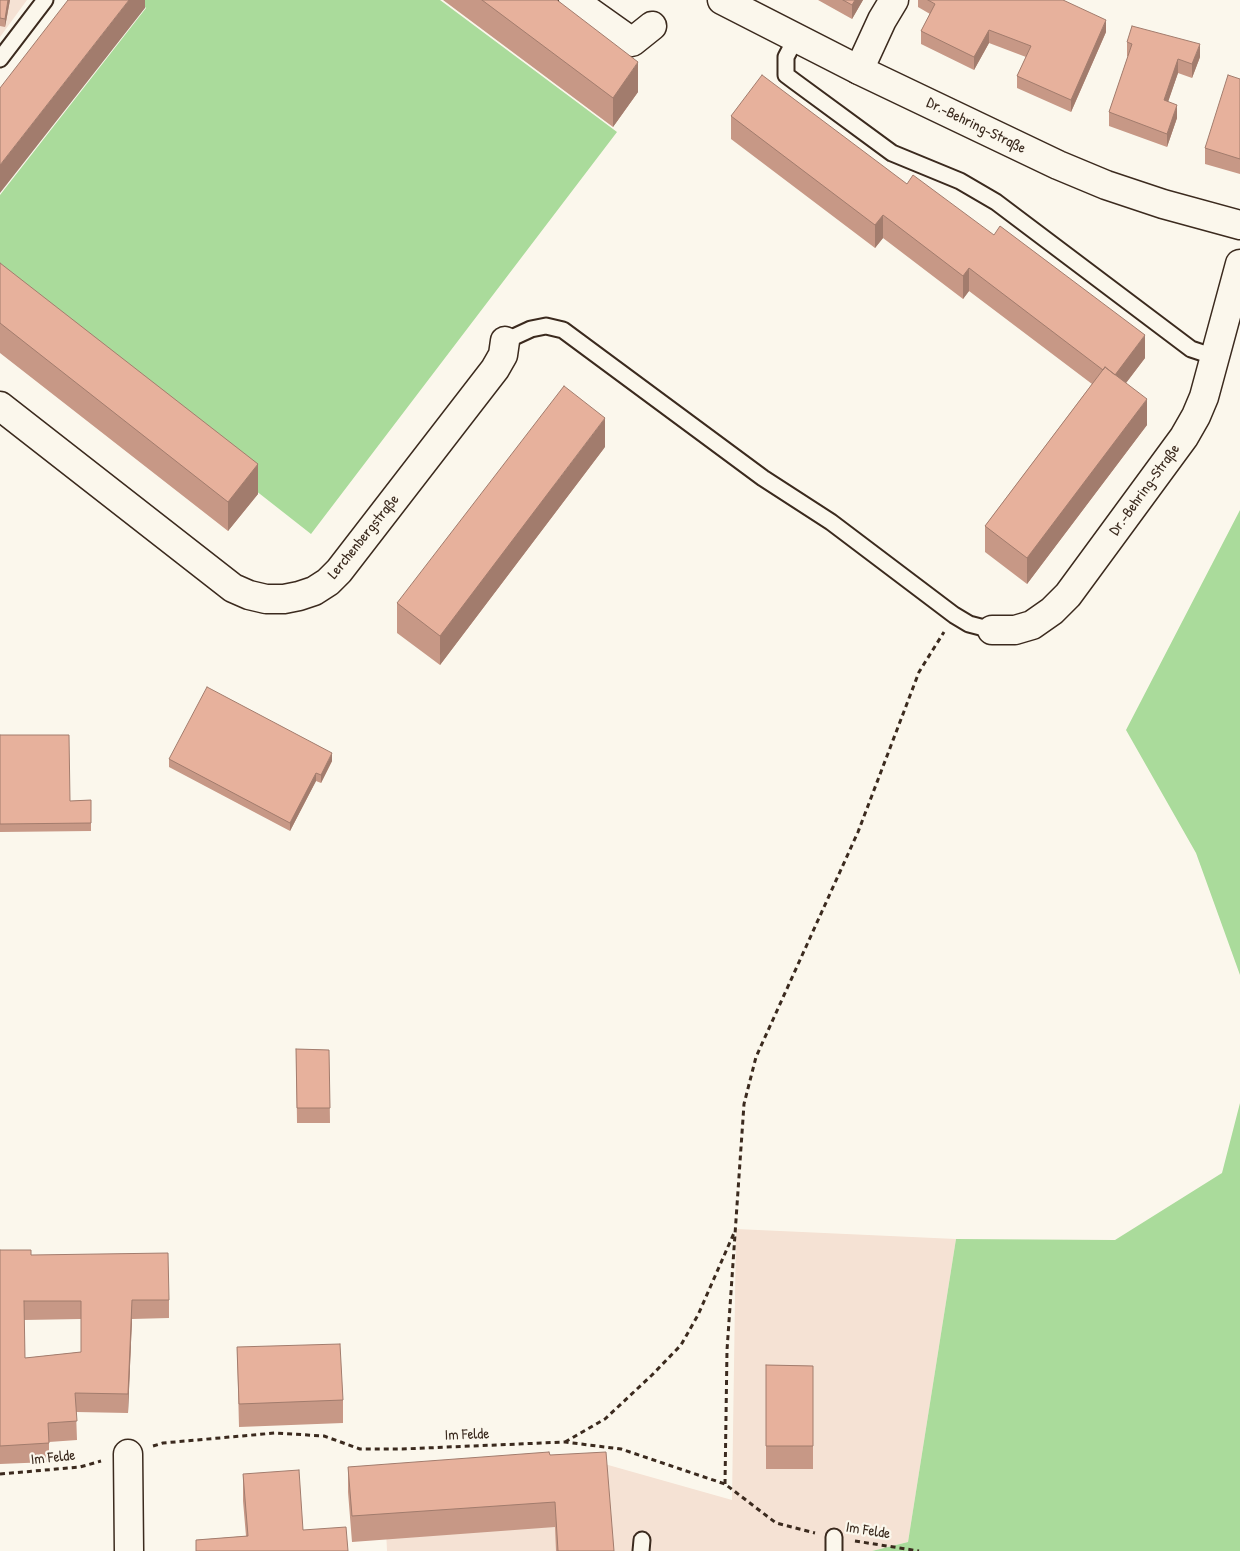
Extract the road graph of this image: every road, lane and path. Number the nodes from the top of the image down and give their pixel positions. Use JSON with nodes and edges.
{"nodes":[{"id":1,"x":45,"y":0,"type":"edge"},
{"id":2,"x":573,"y":0,"type":"edge"},
{"id":3,"x":722,"y":0,"type":"edge"},
{"id":4,"x":894,"y":0,"type":"edge"},
{"id":5,"x":652,"y":26,"type":"dead end"},
{"id":6,"x":796,"y":38,"type":"junction"},
{"id":7,"x":0,"y":59,"type":"edge"},
{"id":8,"x":859,"y":70,"type":"junction"},
{"id":9,"x":1240,"y":225,"type":"edge"},
{"id":10,"x":1240,"y":264,"type":"edge"},
{"id":11,"x":505,"y":341,"type":"joint"},
{"id":12,"x":1215,"y":357,"type":"junction"},
{"id":13,"x":0,"y":406,"type":"edge"},
{"id":14,"x":954,"y":615,"type":"junction"},
{"id":15,"x":992,"y":630,"type":"joint"},
{"id":16,"x":736,"y":1229,"type":"junction"},
{"id":17,"x":565,"y":1442,"type":"junction"},
{"id":18,"x":128,"y":1454,"type":"junction"},
{"id":19,"x":0,"y":1474,"type":"edge"},
{"id":20,"x":725,"y":1484,"type":"junction"},
{"id":21,"x":834,"y":1544,"type":"edge"},
{"id":22,"x":129,"y":1551,"type":"edge"},
{"id":23,"x":919,"y":1551,"type":"edge"}],
"edges":[{"from":1,"to":7,"type":"lane"},
{"from":2,"to":5,"type":"street"},
{"from":3,"to":6,"type":"street","name":"Dr.-Behring-Straße"},
{"from":4,"to":8,"type":"street"},
{"from":6,"to":8,"type":"street","name":"Dr.-Behring-Straße"},
{"from":6,"to":12,"type":"lane"},
{"from":8,"to":9,"type":"street","name":"Dr.-Behring-Straße"},
{"from":10,"to":12,"type":"street","name":"Dr.-Behring-Straße"},
{"from":11,"to":13,"type":"street","name":"Lerchenbergstraße"},
{"from":11,"to":14,"type":"lane"},
{"from":12,"to":15,"type":"street","name":"Dr.-Behring-Straße"},
{"from":14,"to":15,"type":"lane"},
{"from":14,"to":16,"type":"path"},
{"from":16,"to":17,"type":"path"},
{"from":16,"to":20,"type":"path"},
{"from":17,"to":18,"type":"path","name":"Im Felde"},
{"from":17,"to":20,"type":"path","name":"Im Felde"},
{"from":18,"to":19,"type":"path","name":"Im Felde"},
{"from":18,"to":22,"type":"street"},
{"from":20,"to":21,"type":"path","name":"Im Felde"},
{"from":21,"to":23,"type":"path","name":"Im Felde"}]}
